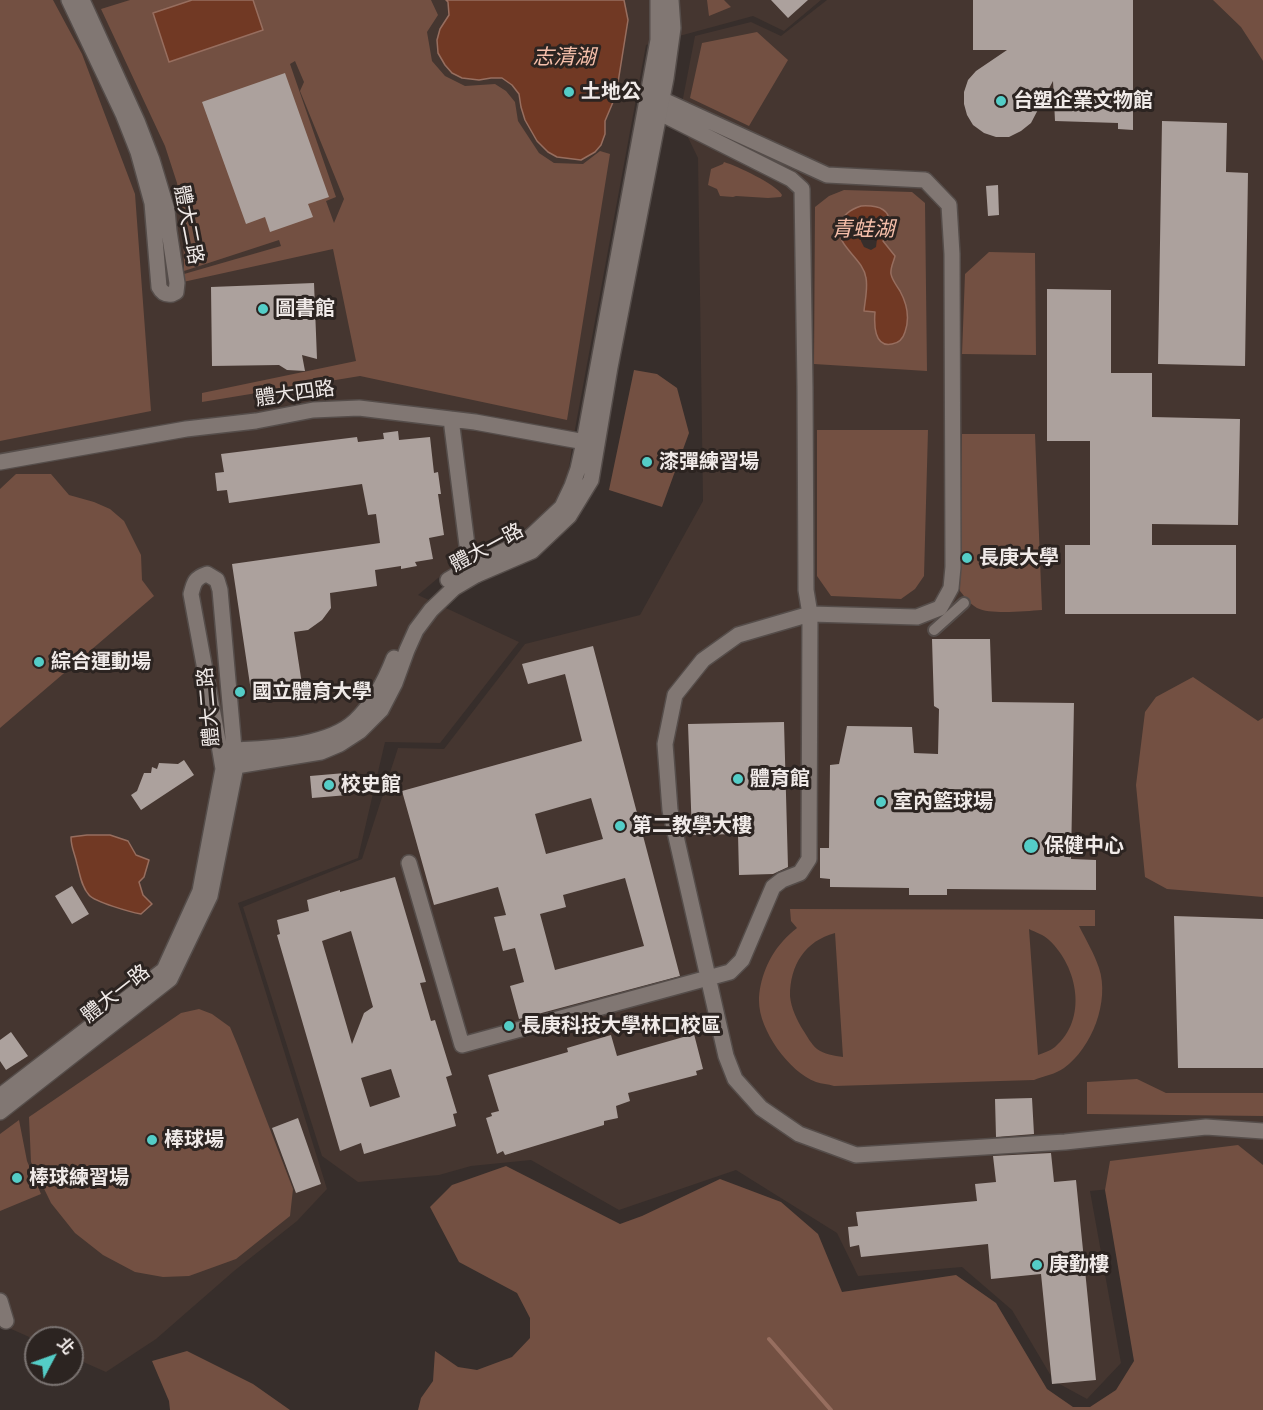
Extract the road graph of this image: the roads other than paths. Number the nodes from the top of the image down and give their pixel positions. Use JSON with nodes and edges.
{"nodes":[{"id":1,"x":69,"y":0,"type":"edge"},
{"id":2,"x":82,"y":0,"type":"edge"},
{"id":3,"x":658,"y":0,"type":"edge"},
{"id":4,"x":671,"y":0,"type":"edge"},
{"id":5,"x":678,"y":102,"type":"dead end"},
{"id":6,"x":655,"y":105,"type":"junction"},
{"id":7,"x":671,"y":130,"type":"dead end"},
{"id":8,"x":451,"y":419,"type":"junction"},
{"id":9,"x":590,"y":443,"type":"junction"},
{"id":10,"x":0,"y":462,"type":"edge"},
{"id":11,"x":474,"y":570,"type":"junction"},
{"id":12,"x":964,"y":603,"type":"dead end"},
{"id":13,"x":810,"y":614,"type":"junction"},
{"id":14,"x":934,"y":630,"type":"dead end"},
{"id":15,"x":228,"y":759,"type":"junction"},
{"id":16,"x":409,"y":863,"type":"dead end"},
{"id":17,"x":709,"y":978,"type":"junction"},
{"id":18,"x":0,"y":1096,"type":"edge"},
{"id":19,"x":0,"y":1112,"type":"edge"},
{"id":20,"x":1263,"y":1131,"type":"edge"},
{"id":21,"x":0,"y":1301,"type":"edge"},
{"id":22,"x":6,"y":1321,"type":"dead end"}],
"edges":[{"from":1,"to":2,"type":"street","name":"體大二路"},
{"from":3,"to":6,"type":"street","name":"體大一路"},
{"from":4,"to":6,"type":"street","name":"體大一路"},
{"from":5,"to":7,"type":"street"},
{"from":6,"to":9,"type":"street","name":"體大一路"},
{"from":6,"to":13,"type":"street"},
{"from":6,"to":13,"type":"street"},
{"from":8,"to":9,"type":"street","name":"體大四路"},
{"from":8,"to":10,"type":"street","name":"體大四路"},
{"from":8,"to":11,"type":"street"},
{"from":9,"to":11,"type":"street","name":"體大一路"},
{"from":11,"to":15,"type":"street","name":"體大一路"},
{"from":12,"to":14,"type":"street"},
{"from":13,"to":17,"type":"street"},
{"from":13,"to":17,"type":"street"},
{"from":15,"to":15,"type":"street","name":"體大二路"},
{"from":15,"to":18,"type":"street","name":"體大一路"},
{"from":15,"to":19,"type":"street","name":"體大一路"},
{"from":16,"to":17,"type":"street"},
{"from":17,"to":20,"type":"street"},
{"from":21,"to":22,"type":"street"}]}
